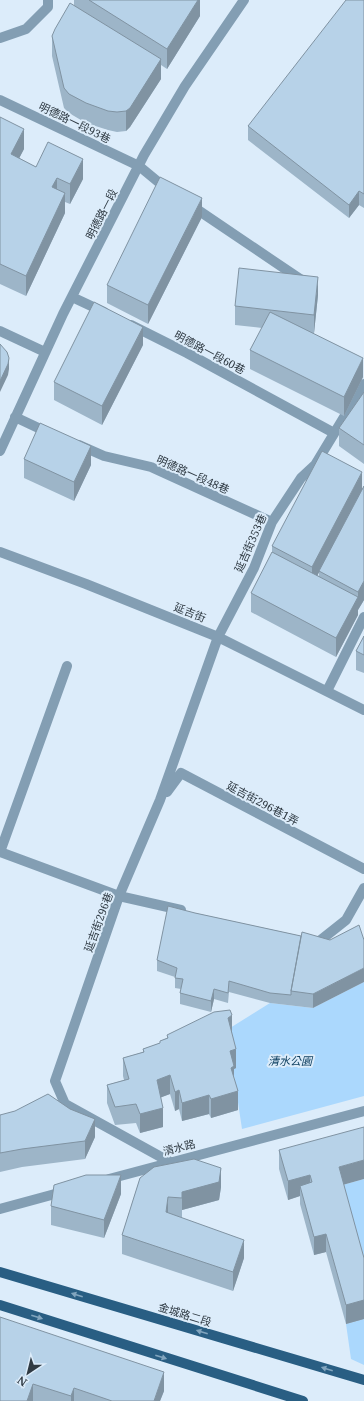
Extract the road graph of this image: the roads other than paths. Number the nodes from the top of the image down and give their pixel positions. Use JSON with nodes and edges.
{"nodes":[{"id":1,"x":48,"y":0,"type":"edge"},
{"id":2,"x":244,"y":0,"type":"edge"},
{"id":3,"x":0,"y":38,"type":"edge"},
{"id":4,"x":0,"y":100,"type":"edge"},
{"id":5,"x":139,"y":166,"type":"junction"},
{"id":6,"x":310,"y":286,"type":"edge"},
{"id":7,"x":72,"y":297,"type":"junction"},
{"id":8,"x":112,"y":316,"type":"edge"},
{"id":9,"x":125,"y":322,"type":"edge"},
{"id":10,"x":0,"y":331,"type":"edge"},
{"id":11,"x":45,"y":352,"type":"junction"},
{"id":12,"x":364,"y":384,"type":"edge"},
{"id":13,"x":15,"y":417,"type":"junction"},
{"id":14,"x":334,"y":433,"type":"junction"},
{"id":15,"x":56,"y":435,"type":"edge"},
{"id":16,"x":70,"y":441,"type":"edge"},
{"id":17,"x":0,"y":451,"type":"edge"},
{"id":18,"x":272,"y":522,"type":"junction"},
{"id":19,"x":0,"y":552,"type":"edge"},
{"id":20,"x":364,"y":617,"type":"edge"},
{"id":21,"x":218,"y":637,"type":"junction"},
{"id":22,"x":67,"y":666,"type":"dead end"},
{"id":23,"x":327,"y":691,"type":"junction"},
{"id":24,"x":364,"y":710,"type":"edge"},
{"id":25,"x":160,"y":800,"type":"junction"},
{"id":26,"x":0,"y":852,"type":"edge"},
{"id":27,"x":364,"y":869,"type":"edge"},
{"id":28,"x":364,"y":888,"type":"edge"},
{"id":29,"x":120,"y":896,"type":"junction"},
{"id":30,"x":188,"y":912,"type":"edge"},
{"id":31,"x":302,"y":940,"type":"edge"},
{"id":32,"x":364,"y":1111,"type":"edge"},
{"id":33,"x":170,"y":1162,"type":"junction"},
{"id":34,"x":99,"y":1182,"type":"edge"},
{"id":35,"x":76,"y":1188,"type":"edge"},
{"id":36,"x":0,"y":1209,"type":"edge"},
{"id":37,"x":0,"y":1272,"type":"edge"},
{"id":38,"x":0,"y":1305,"type":"edge"},
{"id":39,"x":364,"y":1380,"type":"edge"},
{"id":40,"x":303,"y":1401,"type":"edge"}],
"edges":[{"from":1,"to":3,"type":"street"},
{"from":2,"to":5,"type":"street","name":"明德路一段"},
{"from":4,"to":5,"type":"street","name":"明德路一段93巷"},
{"from":5,"to":6,"type":"street","name":"明德路一段93巷"},
{"from":5,"to":7,"type":"street","name":"明德路一段"},
{"from":7,"to":8,"type":"street"},
{"from":7,"to":11,"type":"street","name":"明德路一段"},
{"from":9,"to":14,"type":"street","name":"明德路一段60巷"},
{"from":10,"to":11,"type":"street"},
{"from":11,"to":13,"type":"street","name":"明德路一段"},
{"from":12,"to":14,"type":"street","name":"延吉街353巷"},
{"from":13,"to":15,"type":"street"},
{"from":13,"to":17,"type":"street","name":"明德路一段"},
{"from":14,"to":18,"type":"street","name":"延吉街353巷"},
{"from":16,"to":18,"type":"street","name":"明德路一段48巷"},
{"from":18,"to":21,"type":"street","name":"延吉街353巷"},
{"from":19,"to":21,"type":"street","name":"延吉街"},
{"from":20,"to":23,"type":"street"},
{"from":21,"to":23,"type":"street","name":"延吉街"},
{"from":21,"to":25,"type":"street","name":"延吉街296巷"},
{"from":22,"to":26,"type":"street"},
{"from":23,"to":24,"type":"street","name":"延吉街"},
{"from":25,"to":27,"type":"street","name":"延吉街296巷1弄"},
{"from":25,"to":29,"type":"street","name":"延吉街296巷"},
{"from":26,"to":29,"type":"street"},
{"from":28,"to":31,"type":"street"},
{"from":29,"to":30,"type":"street"},
{"from":29,"to":33,"type":"street","name":"延吉街296巷"},
{"from":32,"to":33,"type":"street","name":"清水路"},
{"from":33,"to":34,"type":"street","name":"清水路"},
{"from":35,"to":36,"type":"street"},
{"from":39,"to":37,"type":"main road","name":"金城路二段","one_way":true},
{"from":38,"to":40,"type":"main road","one_way":true}]}
